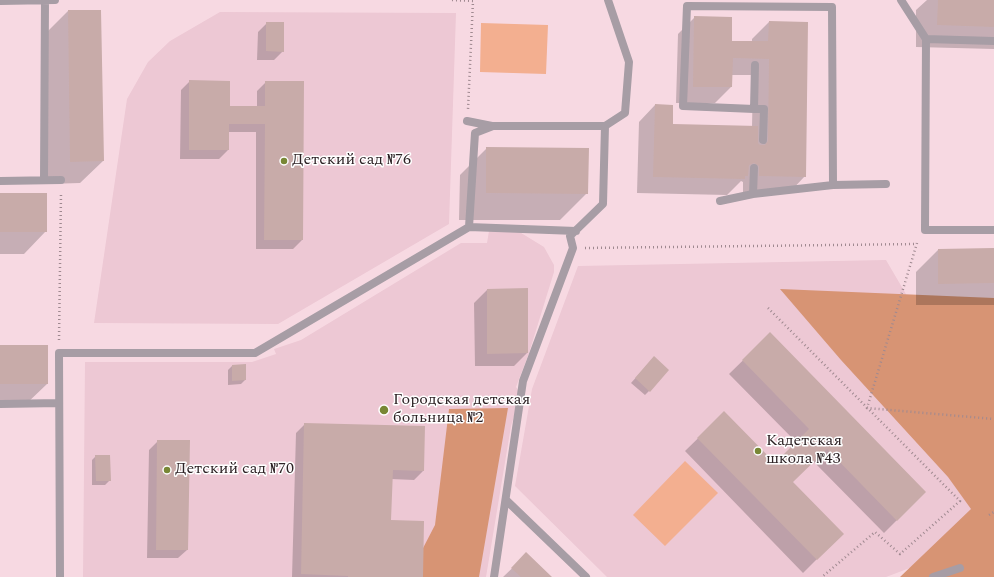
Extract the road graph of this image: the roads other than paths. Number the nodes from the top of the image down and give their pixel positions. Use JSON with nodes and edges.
{"nodes":[{"id":1,"x":45,"y":0,"type":"edge"},
{"id":2,"x":55,"y":0,"type":"edge"},
{"id":3,"x":608,"y":0,"type":"edge"},
{"id":4,"x":901,"y":0,"type":"edge"},
{"id":5,"x":0,"y":1,"type":"edge"},
{"id":6,"x":763,"y":3,"type":"edge"},
{"id":7,"x":926,"y":39,"type":"junction"},
{"id":8,"x":994,"y":41,"type":"edge"},
{"id":9,"x":755,"y":65,"type":"dead end"},
{"id":10,"x":754,"y":109,"type":"junction"},
{"id":11,"x":467,"y":122,"type":"road end"},
{"id":12,"x":493,"y":126,"type":"junction"},
{"id":13,"x":605,"y":126,"type":"junction"},
{"id":14,"x":763,"y":140,"type":"dead end"},
{"id":15,"x":754,"y":168,"type":"dead end"},
{"id":16,"x":44,"y":180,"type":"junction"},
{"id":17,"x":61,"y":180,"type":"road end"},
{"id":18,"x":0,"y":181,"type":"edge"},
{"id":19,"x":886,"y":184,"type":"dead end"},
{"id":20,"x":833,"y":185,"type":"junction"},
{"id":21,"x":753,"y":194,"type":"junction"},
{"id":22,"x":720,"y":201,"type":"dead end"},
{"id":23,"x":469,"y":227,"type":"junction"},
{"id":24,"x":994,"y":230,"type":"edge"},
{"id":25,"x":576,"y":231,"type":"junction"},
{"id":26,"x":59,"y":403,"type":"junction"},
{"id":27,"x":0,"y":404,"type":"edge"},
{"id":28,"x":506,"y":500,"type":"junction"},
{"id":29,"x":960,"y":568,"type":"dead end"},
{"id":30,"x":60,"y":577,"type":"edge"},
{"id":31,"x":494,"y":577,"type":"edge"},
{"id":32,"x":586,"y":577,"type":"edge"},
{"id":33,"x":933,"y":577,"type":"edge"}],
"edges":[{"from":1,"to":2,"type":"lane"},
{"from":1,"to":5,"type":"lane"},
{"from":1,"to":16,"type":"lane"},
{"from":3,"to":13,"type":"lane"},
{"from":4,"to":7,"type":"lane"},
{"from":6,"to":10,"type":"lane"},
{"from":6,"to":20,"type":"lane"},
{"from":7,"to":8,"type":"lane"},
{"from":7,"to":24,"type":"lane"},
{"from":9,"to":10,"type":"lane"},
{"from":10,"to":14,"type":"lane"},
{"from":11,"to":12,"type":"lane"},
{"from":12,"to":13,"type":"lane"},
{"from":12,"to":23,"type":"lane"},
{"from":13,"to":25,"type":"lane"},
{"from":15,"to":21,"type":"lane"},
{"from":16,"to":17,"type":"lane"},
{"from":16,"to":18,"type":"lane"},
{"from":19,"to":20,"type":"lane"},
{"from":20,"to":21,"type":"lane"},
{"from":21,"to":22,"type":"lane"},
{"from":23,"to":25,"type":"lane"},
{"from":23,"to":26,"type":"lane"},
{"from":25,"to":28,"type":"lane"},
{"from":26,"to":27,"type":"lane"},
{"from":26,"to":30,"type":"lane"},
{"from":28,"to":31,"type":"lane"},
{"from":28,"to":32,"type":"lane"},
{"from":29,"to":33,"type":"lane"}]}
